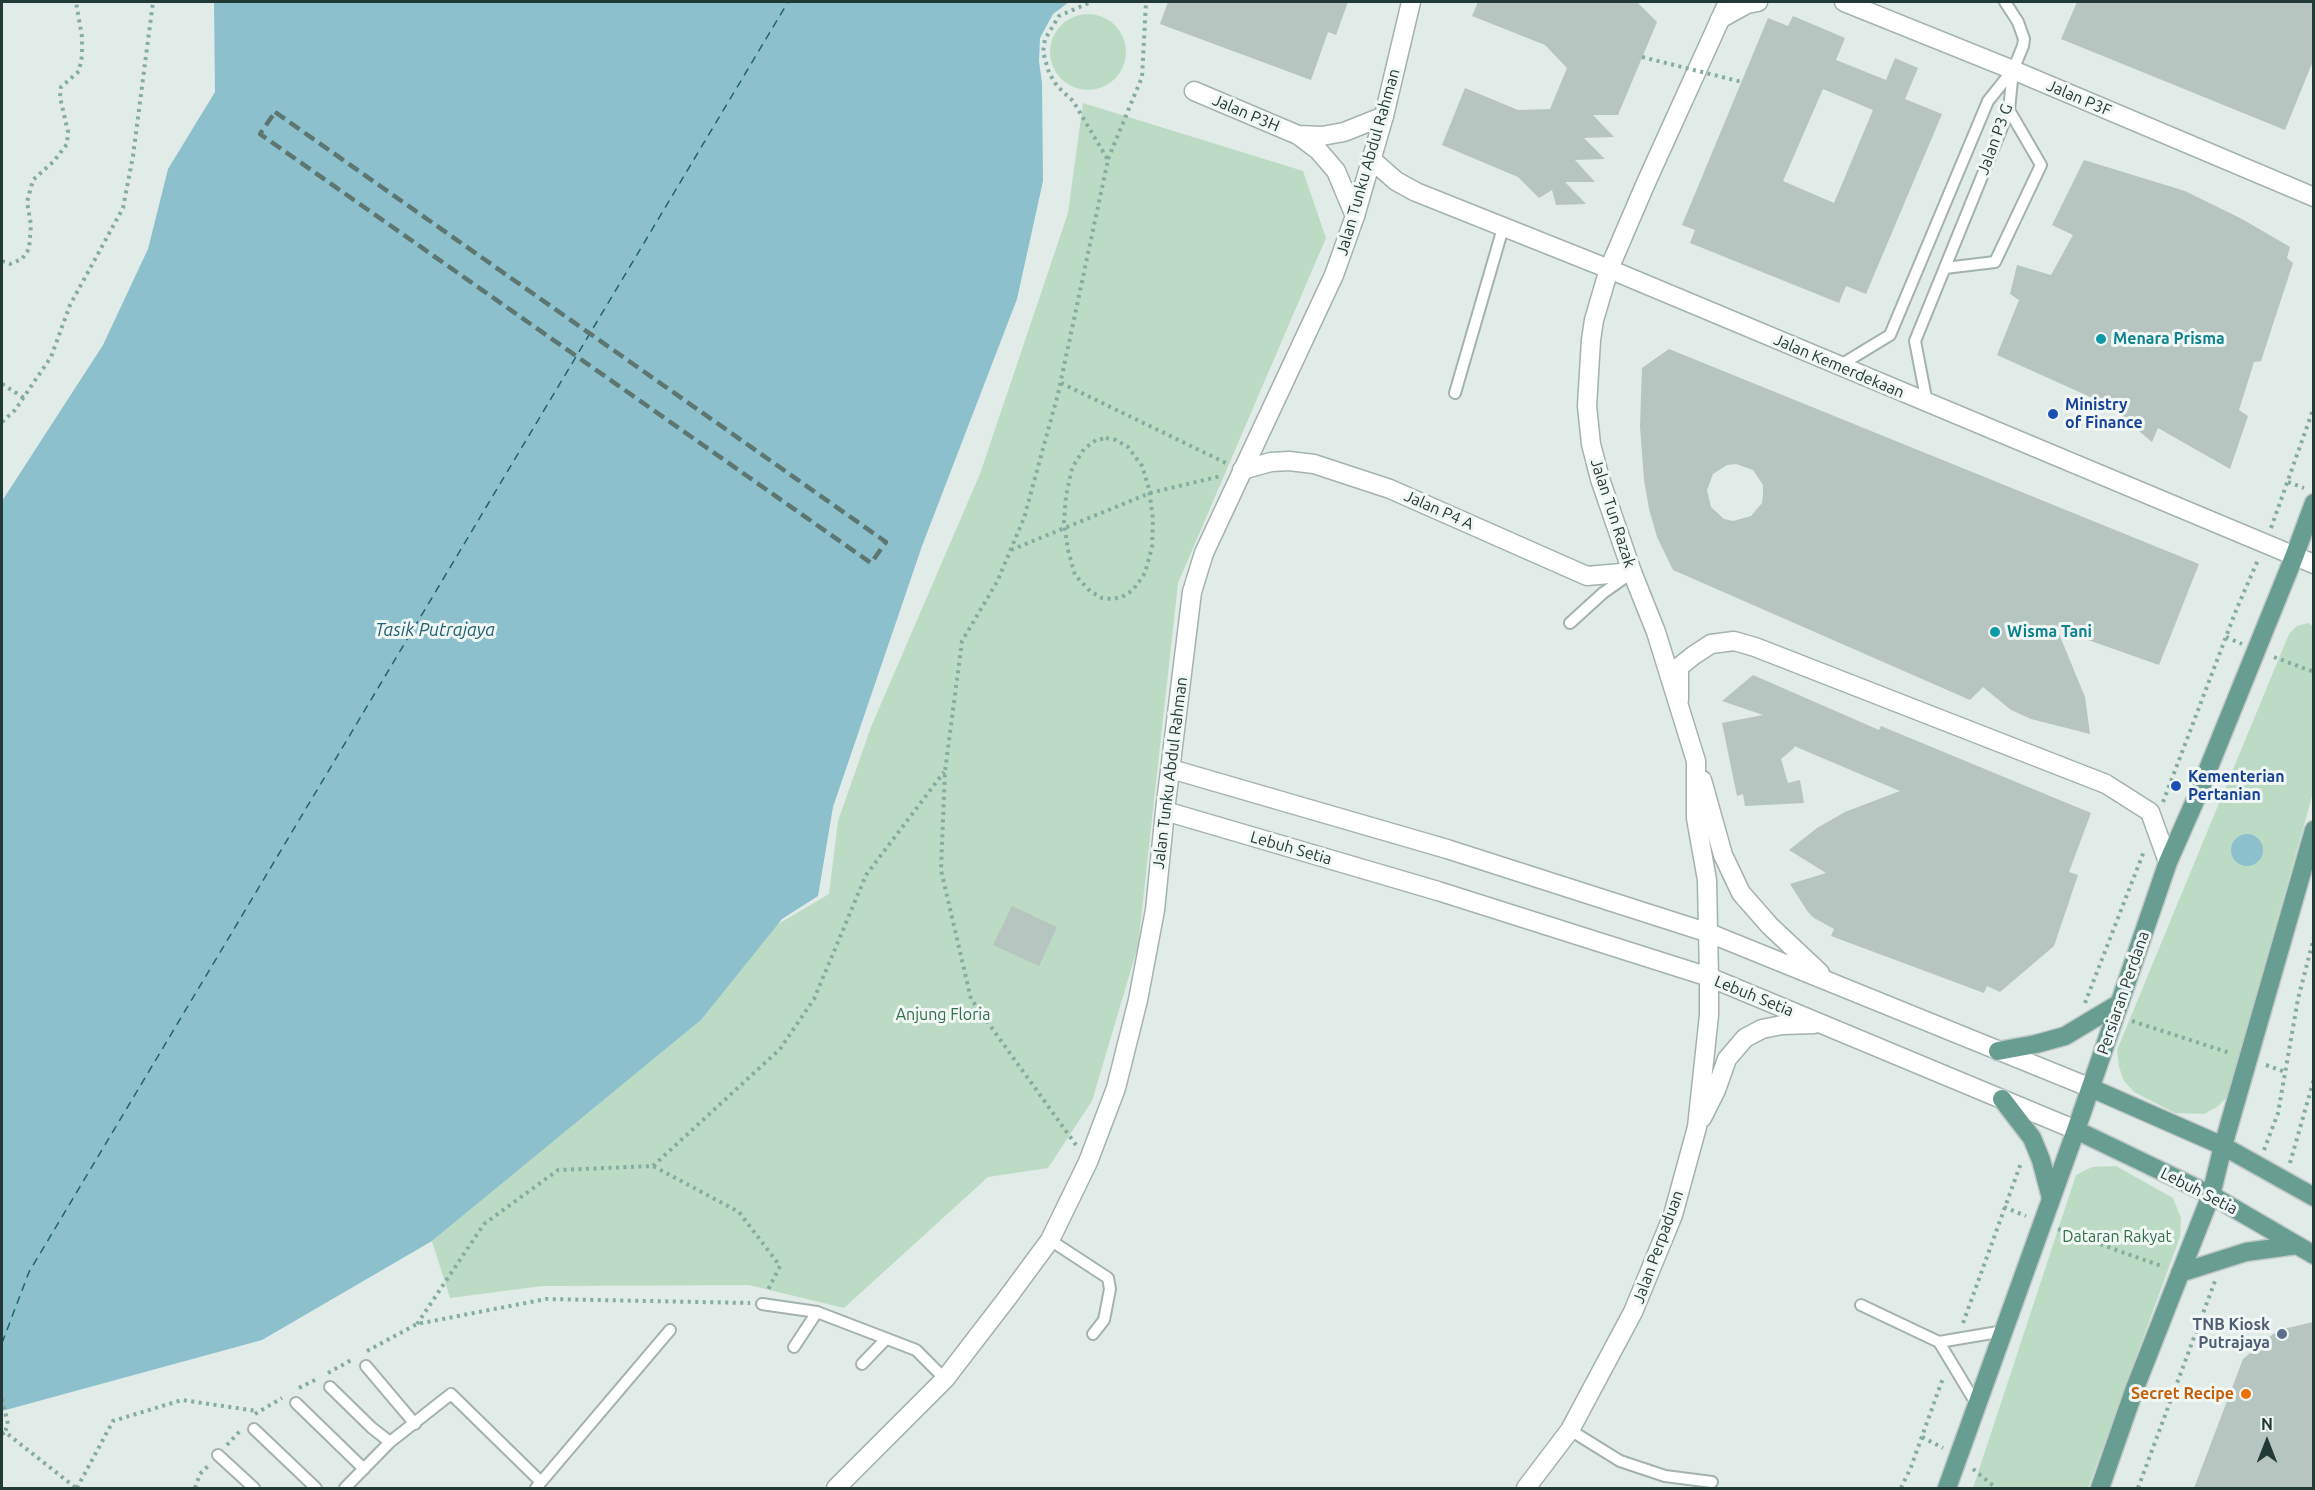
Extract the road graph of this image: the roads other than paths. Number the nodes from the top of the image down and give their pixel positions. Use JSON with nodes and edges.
{"nodes":[{"id":1,"x":1411,"y":2,"type":"edge"},
{"id":2,"x":1728,"y":2,"type":"edge"},
{"id":3,"x":1758,"y":2,"type":"edge"},
{"id":4,"x":1844,"y":2,"type":"edge"},
{"id":5,"x":2005,"y":2,"type":"edge"},
{"id":6,"x":1720,"y":19,"type":"junction"},
{"id":7,"x":2013,"y":70,"type":"junction"},
{"id":8,"x":1194,"y":91,"type":"dead end"},
{"id":9,"x":2009,"y":110,"type":"junction"},
{"id":10,"x":1384,"y":116,"type":"junction"},
{"id":11,"x":1298,"y":135,"type":"junction"},
{"id":12,"x":1371,"y":159,"type":"junction"},
{"id":13,"x":2313,"y":197,"type":"edge"},
{"id":14,"x":1355,"y":216,"type":"junction"},
{"id":15,"x":1503,"y":228,"type":"junction"},
{"id":16,"x":1945,"y":268,"type":"junction"},
{"id":17,"x":1609,"y":269,"type":"junction"},
{"id":18,"x":1839,"y":366,"type":"junction"},
{"id":19,"x":1455,"y":393,"type":"dead end"},
{"id":20,"x":1927,"y":403,"type":"junction"},
{"id":21,"x":1242,"y":470,"type":"junction"},
{"id":22,"x":2313,"y":503,"type":"edge"},
{"id":23,"x":2294,"y":557,"type":"junction"},
{"id":24,"x":2313,"y":564,"type":"edge"},
{"id":25,"x":1632,"y":572,"type":"junction"},
{"id":26,"x":1570,"y":623,"type":"dead end"},
{"id":27,"x":1678,"y":702,"type":"junction"},
{"id":28,"x":1696,"y":761,"type":"junction"},
{"id":29,"x":1171,"y":769,"type":"junction"},
{"id":30,"x":1165,"y":811,"type":"junction"},
{"id":31,"x":2313,"y":830,"type":"edge"},
{"id":32,"x":2168,"y":862,"type":"junction"},
{"id":33,"x":2308,"y":868,"type":"edge"},
{"id":34,"x":1709,"y":933,"type":"junction"},
{"id":35,"x":1709,"y":977,"type":"junction"},
{"id":36,"x":1828,"y":980,"type":"junction"},
{"id":37,"x":2114,"y":1010,"type":"junction"},
{"id":38,"x":1822,"y":1023,"type":"junction"},
{"id":39,"x":1998,"y":1051,"type":"junction"},
{"id":40,"x":2091,"y":1088,"type":"junction"},
{"id":41,"x":2002,"y":1099,"type":"junction"},
{"id":42,"x":1697,"y":1128,"type":"junction"},
{"id":43,"x":2076,"y":1130,"type":"junction"},
{"id":44,"x":2223,"y":1146,"type":"junction"},
{"id":45,"x":2211,"y":1195,"type":"junction"},
{"id":46,"x":2313,"y":1197,"type":"edge"},
{"id":47,"x":2051,"y":1198,"type":"junction"},
{"id":48,"x":1050,"y":1240,"type":"junction"},
{"id":49,"x":2297,"y":1245,"type":"junction"},
{"id":50,"x":2313,"y":1255,"type":"edge"},
{"id":51,"x":2180,"y":1272,"type":"junction"},
{"id":52,"x":762,"y":1304,"type":"road end"},
{"id":53,"x":1861,"y":1305,"type":"dead end"},
{"id":54,"x":817,"y":1312,"type":"junction"},
{"id":55,"x":670,"y":1330,"type":"dead end"},
{"id":56,"x":2004,"y":1331,"type":"junction"},
{"id":57,"x":1093,"y":1334,"type":"dead end"},
{"id":58,"x":886,"y":1339,"type":"junction"},
{"id":59,"x":1939,"y":1342,"type":"junction"},
{"id":60,"x":794,"y":1347,"type":"dead end"},
{"id":61,"x":862,"y":1364,"type":"dead end"},
{"id":62,"x":366,"y":1366,"type":"dead end"},
{"id":63,"x":945,"y":1379,"type":"junction"},
{"id":64,"x":330,"y":1387,"type":"dead end"},
{"id":65,"x":296,"y":1403,"type":"dead end"},
{"id":66,"x":1977,"y":1406,"type":"junction"},
{"id":67,"x":415,"y":1424,"type":"junction"},
{"id":68,"x":249,"y":1425,"type":"road end"},
{"id":69,"x":1570,"y":1430,"type":"junction"},
{"id":70,"x":390,"y":1442,"type":"junction"},
{"id":71,"x":218,"y":1455,"type":"road end"},
{"id":72,"x":364,"y":1469,"type":"junction"},
{"id":73,"x":1712,"y":1482,"type":"dead end"},
{"id":74,"x":539,"y":1485,"type":"edge"},
{"id":75,"x":254,"y":1488,"type":"edge"},
{"id":76,"x":316,"y":1488,"type":"edge"},
{"id":77,"x":345,"y":1488,"type":"edge"},
{"id":78,"x":836,"y":1488,"type":"edge"},
{"id":79,"x":1526,"y":1488,"type":"edge"},
{"id":80,"x":1947,"y":1488,"type":"edge"},
{"id":81,"x":2100,"y":1488,"type":"edge"}],
"edges":[{"from":1,"to":10,"type":"street","name":"Jalan Tunku Abdul Rahman"},
{"from":2,"to":6,"type":"street","name":"Jalan Tun Razak"},
{"from":3,"to":6,"type":"street"},
{"from":4,"to":7,"type":"street","name":"Jalan P3F"},
{"from":5,"to":7,"type":"lane"},
{"from":6,"to":17,"type":"street","name":"Jalan Tun Razak"},
{"from":7,"to":9,"type":"lane","name":"Jalan P3 G"},
{"from":7,"to":13,"type":"street","name":"Jalan P3F"},
{"from":7,"to":18,"type":"lane","name":"Jalan P3 G"},
{"from":8,"to":11,"type":"street","name":"Jalan P3H"},
{"from":9,"to":16,"type":"lane","name":"Jalan P3 G"},
{"from":9,"to":16,"type":"lane"},
{"from":10,"to":11,"type":"street","name":"Jalan P3H"},
{"from":10,"to":12,"type":"street","name":"Jalan Tunku Abdul Rahman"},
{"from":11,"to":14,"type":"street","name":"Jalan P3H"},
{"from":12,"to":14,"type":"street","name":"Jalan Tunku Abdul Rahman"},
{"from":12,"to":15,"type":"street","name":"Jalan Kemerdekaan"},
{"from":14,"to":21,"type":"street","name":"Jalan Tunku Abdul Rahman"},
{"from":15,"to":17,"type":"street","name":"Jalan Kemerdekaan"},
{"from":15,"to":19,"type":"lane"},
{"from":16,"to":20,"type":"lane","name":"Jalan P3 G"},
{"from":17,"to":18,"type":"street","name":"Jalan Kemerdekaan"},
{"from":17,"to":25,"type":"street","name":"Jalan Tun Razak"},
{"from":18,"to":20,"type":"street","name":"Jalan Kemerdekaan"},
{"from":20,"to":23,"type":"street","name":"Jalan Kemerdekaan"},
{"from":21,"to":25,"type":"street","name":"Jalan P4 A"},
{"from":21,"to":29,"type":"street","name":"Jalan Tunku Abdul Rahman"},
{"from":22,"to":23,"type":"main road","name":"Persiaran Perdana"},
{"from":23,"to":24,"type":"street","name":"Jalan Kemerdekaan"},
{"from":23,"to":32,"type":"main road","name":"Persiaran Perdana"},
{"from":25,"to":26,"type":"lane"},
{"from":25,"to":27,"type":"street","name":"Jalan Tun Razak"},
{"from":27,"to":28,"type":"street","name":"Jalan Tun Razak"},
{"from":27,"to":32,"type":"street"},
{"from":28,"to":34,"type":"street","name":"Jalan Tun Razak"},
{"from":28,"to":36,"type":"street"},
{"from":29,"to":30,"type":"street","name":"Jalan Tunku Abdul Rahman"},
{"from":29,"to":34,"type":"street"},
{"from":30,"to":35,"type":"street","name":"Lebuh Setia"},
{"from":30,"to":48,"type":"street","name":"Jalan Tunku Abdul Rahman"},
{"from":31,"to":33,"type":"main road"},
{"from":32,"to":37,"type":"main road","name":"Persiaran Perdana"},
{"from":33,"to":44,"type":"main road"},
{"from":34,"to":35,"type":"street","name":"Jalan Tun Razak"},
{"from":34,"to":36,"type":"street"},
{"from":35,"to":38,"type":"street","name":"Lebuh Setia"},
{"from":35,"to":42,"type":"street","name":"Jalan Perpaduan"},
{"from":36,"to":39,"type":"street"},
{"from":37,"to":39,"type":"main road"},
{"from":37,"to":40,"type":"main road","name":"Persiaran Perdana"},
{"from":38,"to":41,"type":"street","name":"Lebuh Setia"},
{"from":38,"to":42,"type":"street"},
{"from":39,"to":40,"type":"street"},
{"from":40,"to":43,"type":"main road","name":"Persiaran Perdana"},
{"from":40,"to":44,"type":"main road"},
{"from":41,"to":43,"type":"street","name":"Lebuh Setia"},
{"from":41,"to":47,"type":"main road"},
{"from":42,"to":69,"type":"street","name":"Jalan Perpaduan"},
{"from":43,"to":45,"type":"main road","name":"Lebuh Setia"},
{"from":43,"to":47,"type":"main road","name":"Persiaran Perdana"},
{"from":44,"to":45,"type":"main road"},
{"from":44,"to":46,"type":"main road"},
{"from":45,"to":49,"type":"main road","name":"Lebuh Setia"},
{"from":45,"to":51,"type":"main road"},
{"from":47,"to":56,"type":"main road","name":"Persiaran Perdana"},
{"from":48,"to":57,"type":"lane"},
{"from":48,"to":63,"type":"street","name":"Jalan Tunku Abdul Rahman"},
{"from":49,"to":50,"type":"main road","name":"Lebuh Setia"},
{"from":49,"to":51,"type":"main road"},
{"from":51,"to":81,"type":"main road"},
{"from":52,"to":54,"type":"lane"},
{"from":53,"to":59,"type":"lane"},
{"from":54,"to":58,"type":"lane"},
{"from":54,"to":60,"type":"lane"},
{"from":55,"to":74,"type":"lane"},
{"from":56,"to":59,"type":"lane"},
{"from":56,"to":66,"type":"main road","name":"Persiaran Perdana"},
{"from":58,"to":61,"type":"lane"},
{"from":58,"to":63,"type":"lane"},
{"from":59,"to":66,"type":"lane"},
{"from":62,"to":67,"type":"lane"},
{"from":63,"to":78,"type":"street","name":"Jalan Tunku Abdul Rahman"},
{"from":64,"to":70,"type":"lane"},
{"from":65,"to":72,"type":"lane"},
{"from":66,"to":80,"type":"main road","name":"Persiaran Perdana"},
{"from":67,"to":70,"type":"lane"},
{"from":67,"to":74,"type":"lane"},
{"from":68,"to":76,"type":"lane"},
{"from":69,"to":73,"type":"lane"},
{"from":69,"to":79,"type":"street","name":"Jalan Perpaduan"},
{"from":70,"to":72,"type":"lane"},
{"from":71,"to":75,"type":"lane"},
{"from":72,"to":77,"type":"lane"}]}
